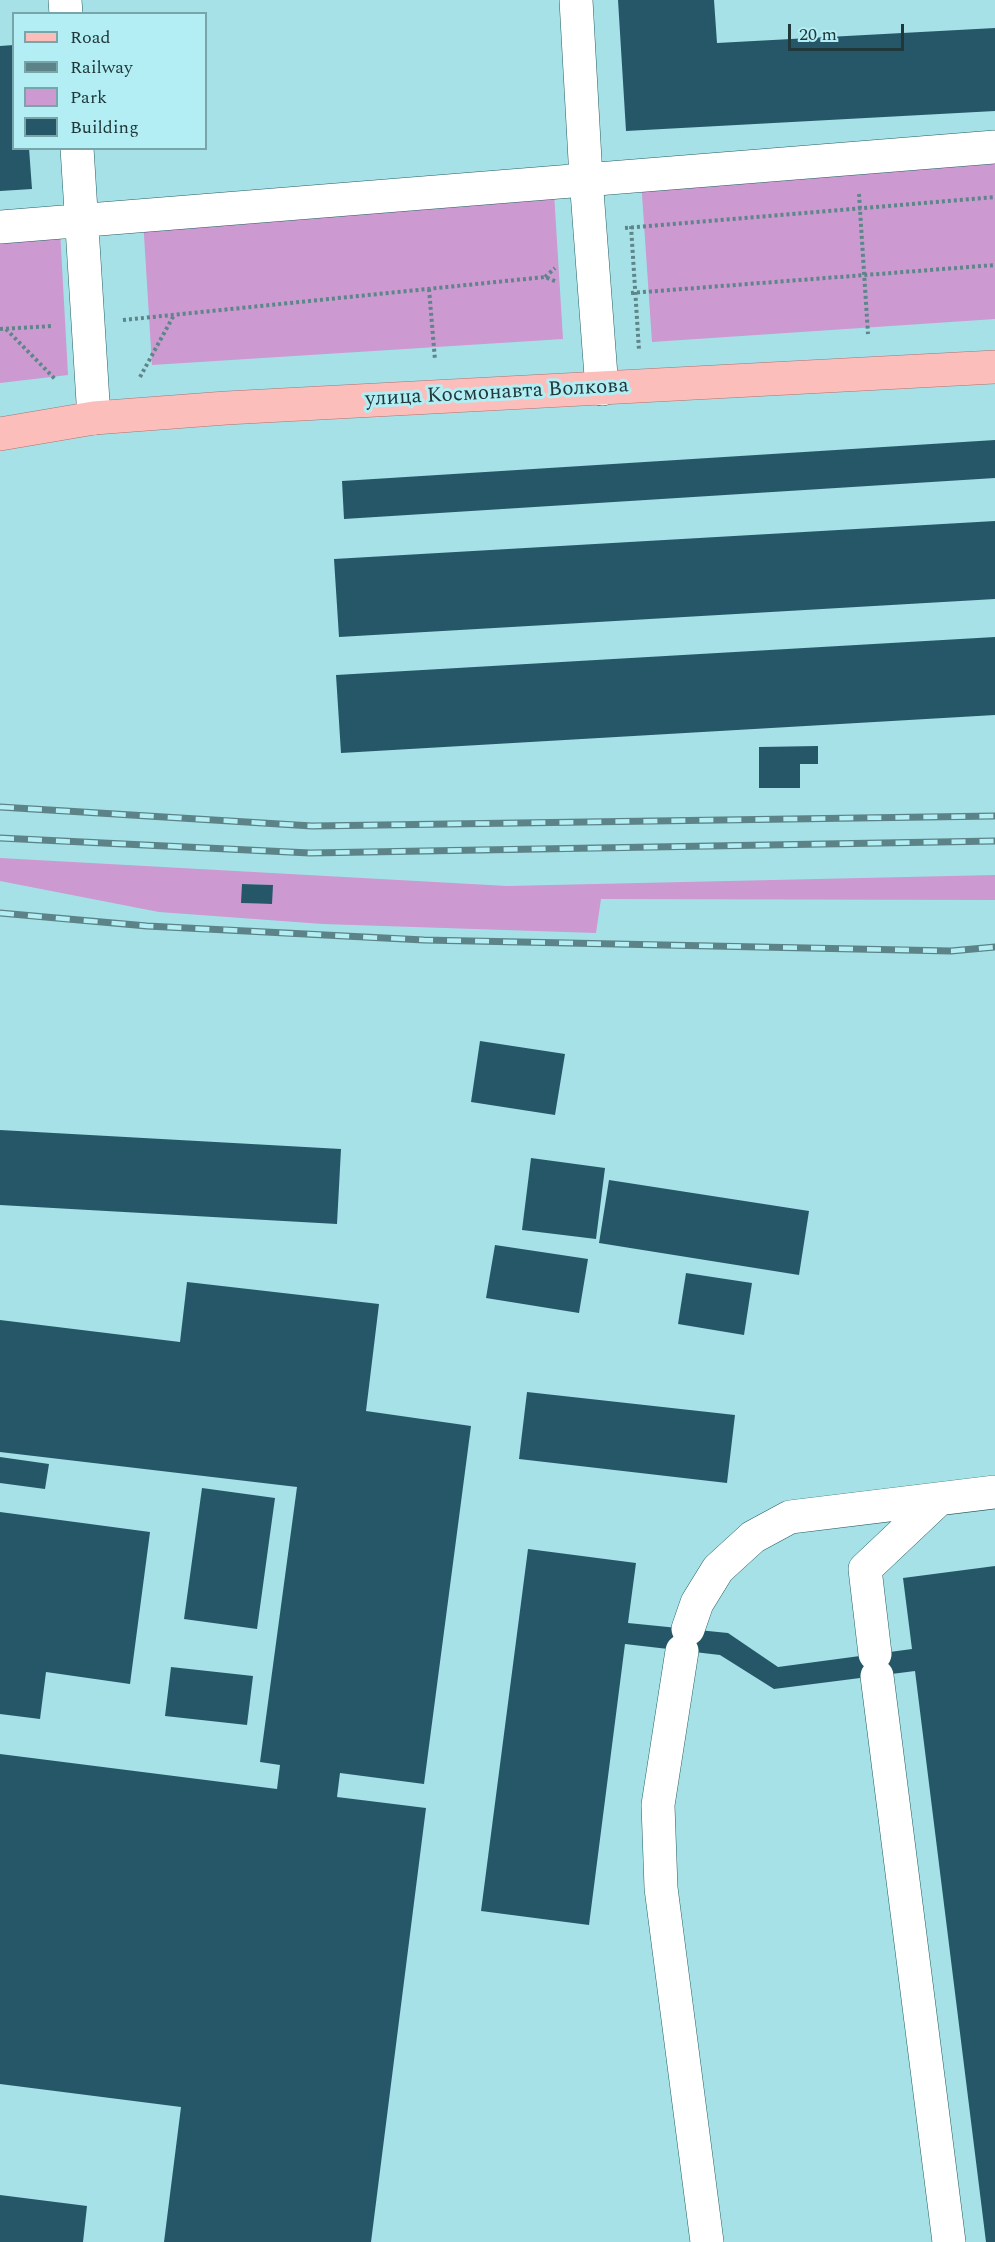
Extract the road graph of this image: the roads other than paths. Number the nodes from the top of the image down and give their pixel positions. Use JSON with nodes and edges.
{"nodes":[{"id":1,"x":576,"y":0,"type":"edge"},
{"id":2,"x":995,"y":147,"type":"edge"},
{"id":3,"x":77,"y":150,"type":"edge"},
{"id":4,"x":586,"y":178,"type":"junction"},
{"id":5,"x":82,"y":220,"type":"junction"},
{"id":6,"x":0,"y":227,"type":"edge"},
{"id":7,"x":995,"y":367,"type":"edge"},
{"id":8,"x":602,"y":389,"type":"junction"},
{"id":9,"x":94,"y":418,"type":"junction"},
{"id":10,"x":0,"y":434,"type":"edge"},
{"id":11,"x":995,"y":1492,"type":"edge"},
{"id":12,"x":938,"y":1500,"type":"junction"},
{"id":13,"x":707,"y":2242,"type":"edge"},
{"id":14,"x":949,"y":2242,"type":"edge"}],
"edges":[{"from":1,"to":4,"type":"street"},
{"from":2,"to":4,"type":"street"},
{"from":3,"to":5,"type":"street"},
{"from":4,"to":5,"type":"street"},
{"from":4,"to":8,"type":"street"},
{"from":5,"to":6,"type":"street"},
{"from":5,"to":9,"type":"street"},
{"from":7,"to":8,"type":"main road","name":"улица Космонавта Волкова"},
{"from":8,"to":9,"type":"main road","name":"улица Космонавта Волкова"},
{"from":9,"to":10,"type":"main road","name":"улица Космонавта Волкова"},
{"from":11,"to":12,"type":"street"},
{"from":12,"to":13,"type":"street"},
{"from":12,"to":14,"type":"street"}]}
